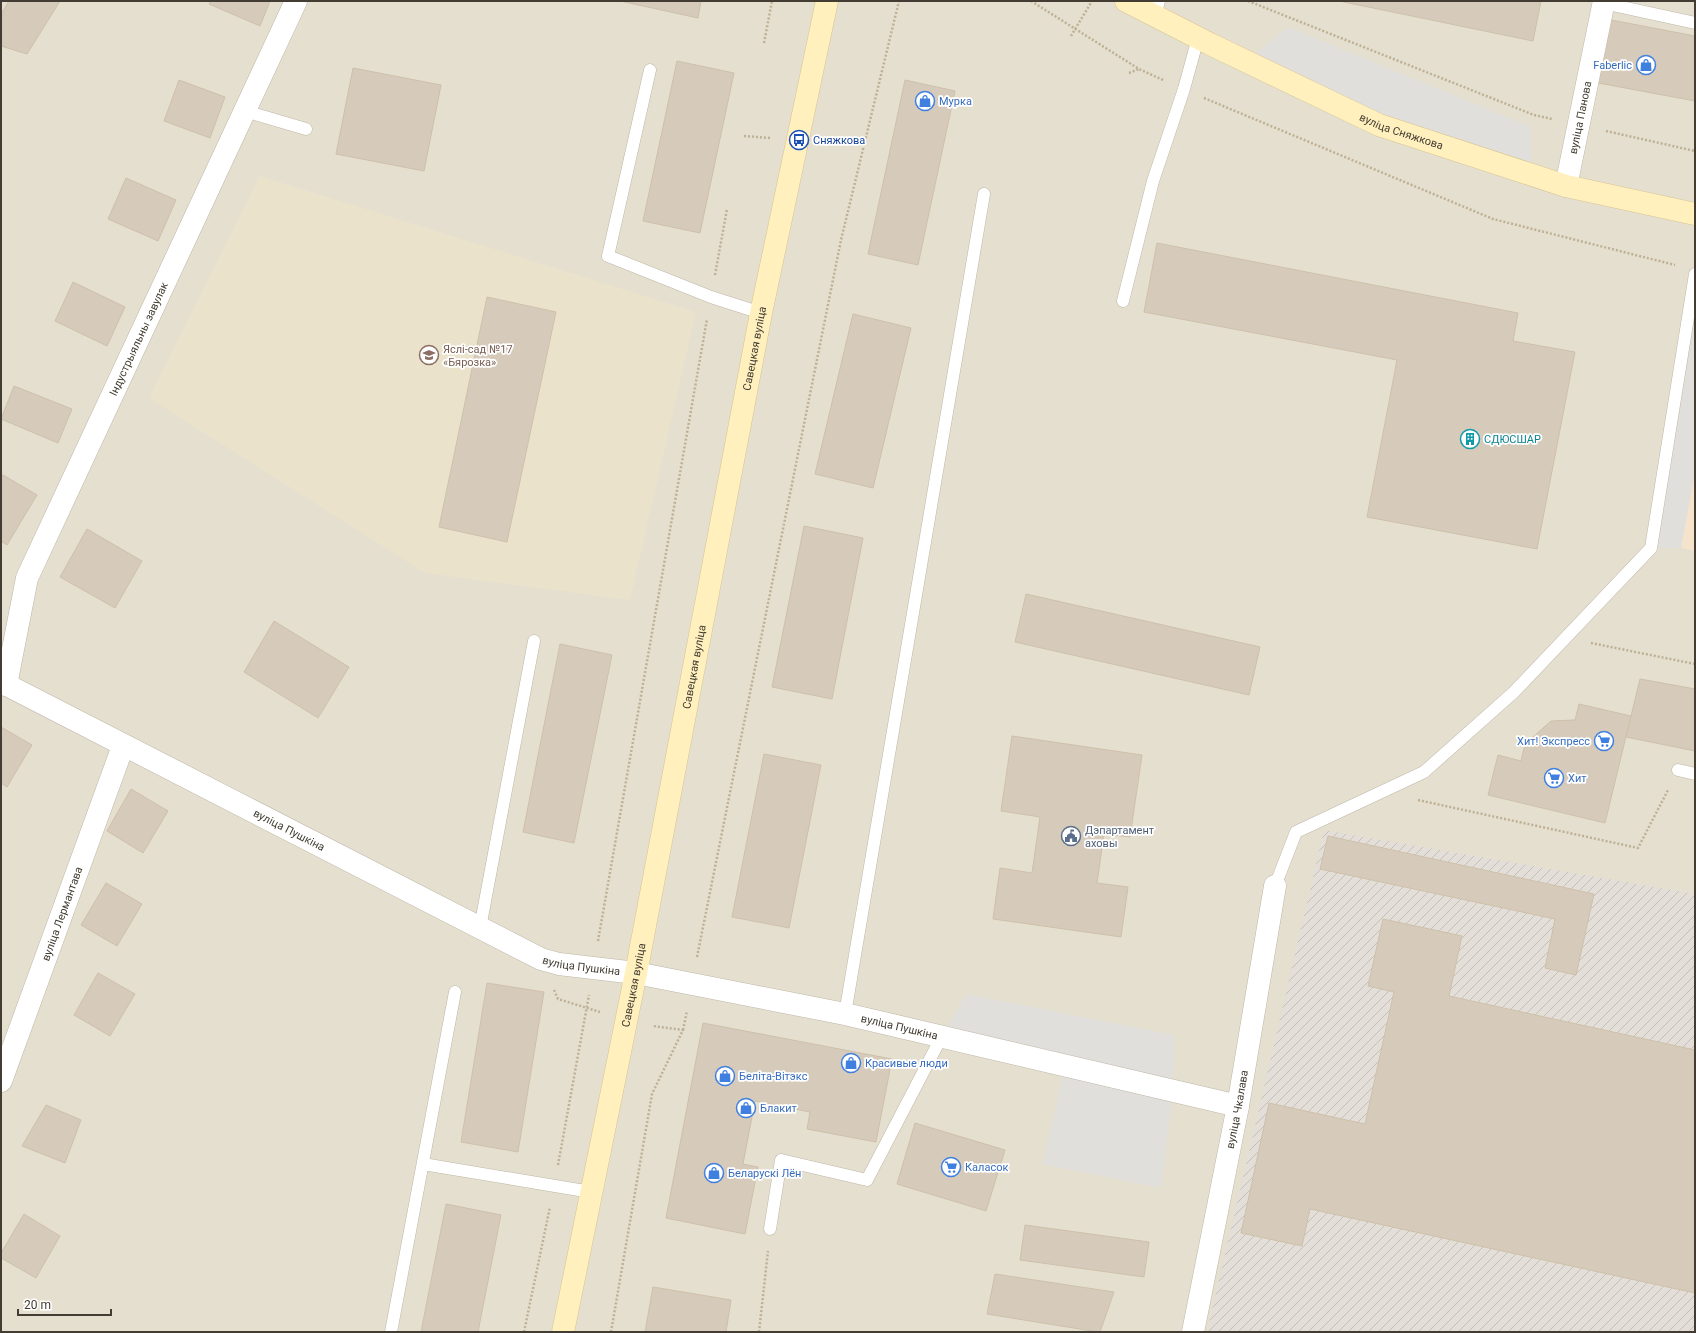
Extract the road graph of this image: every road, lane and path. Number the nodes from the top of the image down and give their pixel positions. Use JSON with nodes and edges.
{"nodes":[{"id":1,"x":296,"y":1,"type":"edge"},
{"id":2,"x":772,"y":1,"type":"edge"},
{"id":3,"x":827,"y":1,"type":"edge"},
{"id":4,"x":899,"y":1,"type":"edge"},
{"id":5,"x":1031,"y":1,"type":"edge"},
{"id":6,"x":1092,"y":1,"type":"edge"},
{"id":7,"x":1126,"y":1,"type":"edge"},
{"id":8,"x":1248,"y":1,"type":"edge"},
{"id":9,"x":1604,"y":2,"type":"edge"},
{"id":10,"x":1157,"y":8,"type":"edge"},
{"id":11,"x":1695,"y":23,"type":"edge"},
{"id":12,"x":1076,"y":29,"type":"junction"},
{"id":13,"x":1071,"y":36,"type":"dead end"},
{"id":14,"x":1198,"y":38,"type":"junction"},
{"id":15,"x":764,"y":43,"type":"dead end"},
{"id":16,"x":1139,"y":69,"type":"junction"},
{"id":17,"x":650,"y":70,"type":"dead end"},
{"id":18,"x":1128,"y":73,"type":"dead end"},
{"id":19,"x":1184,"y":89,"type":"junction"},
{"id":20,"x":245,"y":111,"type":"junction"},
{"id":21,"x":1579,"y":125,"type":"junction"},
{"id":22,"x":306,"y":129,"type":"dead end"},
{"id":23,"x":1695,"y":151,"type":"edge"},
{"id":24,"x":1566,"y":186,"type":"junction"},
{"id":25,"x":984,"y":194,"type":"dead end"},
{"id":26,"x":727,"y":209,"type":"dead end"},
{"id":27,"x":1695,"y":214,"type":"edge"},
{"id":28,"x":1680,"y":267,"type":"dead end"},
{"id":29,"x":1695,"y":274,"type":"edge"},
{"id":30,"x":711,"y":297,"type":"junction"},
{"id":31,"x":1123,"y":301,"type":"dead end"},
{"id":32,"x":761,"y":313,"type":"junction"},
{"id":33,"x":534,"y":641,"type":"dead end"},
{"id":34,"x":1590,"y":643,"type":"dead end"},
{"id":35,"x":1695,"y":664,"type":"edge"},
{"id":36,"x":4,"y":684,"type":"edge"},
{"id":37,"x":123,"y":746,"type":"junction"},
{"id":38,"x":1678,"y":770,"type":"joint"},
{"id":39,"x":1695,"y":774,"type":"edge"},
{"id":40,"x":1420,"y":794,"type":"dead end"},
{"id":41,"x":1276,"y":886,"type":"joint"},
{"id":42,"x":480,"y":928,"type":"junction"},
{"id":43,"x":593,"y":970,"type":"junction"},
{"id":44,"x":636,"y":973,"type":"junction"},
{"id":45,"x":692,"y":984,"type":"junction"},
{"id":46,"x":455,"y":992,"type":"dead end"},
{"id":47,"x":845,"y":1014,"type":"junction"},
{"id":48,"x":683,"y":1030,"type":"dead end"},
{"id":49,"x":941,"y":1038,"type":"junction"},
{"id":50,"x":1,"y":1081,"type":"edge"},
{"id":51,"x":1238,"y":1106,"type":"junction"},
{"id":52,"x":423,"y":1164,"type":"junction"},
{"id":53,"x":554,"y":1186,"type":"junction"},
{"id":54,"x":591,"y":1192,"type":"junction"},
{"id":55,"x":770,"y":1229,"type":"joint"},
{"id":56,"x":391,"y":1332,"type":"edge"},
{"id":57,"x":524,"y":1332,"type":"edge"},
{"id":58,"x":563,"y":1332,"type":"edge"},
{"id":59,"x":759,"y":1332,"type":"edge"},
{"id":60,"x":1193,"y":1332,"type":"edge"}],
"edges":[{"from":1,"to":20,"type":"street","name":"Індустрыяльны завулак"},
{"from":2,"to":15,"type":"path"},
{"from":3,"to":32,"type":"street","name":"Савецкая вуліца"},
{"from":4,"to":45,"type":"path"},
{"from":5,"to":12,"type":"path"},
{"from":6,"to":12,"type":"path"},
{"from":7,"to":10,"type":"street","name":"вуліца Сняжкова"},
{"from":8,"to":21,"type":"path"},
{"from":9,"to":11,"type":"lane"},
{"from":9,"to":21,"type":"street","name":"вуліца Панова"},
{"from":10,"to":14,"type":"street","name":"вуліца Сняжкова"},
{"from":12,"to":13,"type":"path"},
{"from":12,"to":16,"type":"path"},
{"from":14,"to":19,"type":"lane"},
{"from":14,"to":24,"type":"street","name":"вуліца Сняжкова"},
{"from":16,"to":18,"type":"path"},
{"from":16,"to":19,"type":"path"},
{"from":17,"to":30,"type":"lane"},
{"from":19,"to":28,"type":"path"},
{"from":19,"to":31,"type":"lane"},
{"from":20,"to":22,"type":"lane"},
{"from":20,"to":36,"type":"street","name":"Індустрыяльны завулак"},
{"from":21,"to":23,"type":"path"},
{"from":21,"to":24,"type":"street","name":"вуліца Панова"},
{"from":24,"to":27,"type":"street","name":"вуліца Сняжкова"},
{"from":25,"to":47,"type":"lane"},
{"from":26,"to":30,"type":"path"},
{"from":29,"to":41,"type":"lane"},
{"from":30,"to":32,"type":"lane"},
{"from":30,"to":43,"type":"path"},
{"from":32,"to":44,"type":"street","name":"Савецкая вуліца"},
{"from":33,"to":42,"type":"lane"},
{"from":34,"to":35,"type":"path"},
{"from":36,"to":37,"type":"street","name":"вуліца Пушкіна"},
{"from":37,"to":42,"type":"street","name":"вуліца Пушкіна"},
{"from":37,"to":50,"type":"street","name":"вуліца Лермантава"},
{"from":38,"to":39,"type":"lane"},
{"from":38,"to":40,"type":"path"},
{"from":41,"to":51,"type":"street","name":"вуліца Чкалава"},
{"from":42,"to":43,"type":"street","name":"вуліца Пушкіна"},
{"from":43,"to":44,"type":"street","name":"вуліца Пушкіна"},
{"from":43,"to":53,"type":"path"},
{"from":44,"to":45,"type":"street","name":"вуліца Пушкіна"},
{"from":44,"to":54,"type":"street","name":"Савецкая вуліца"},
{"from":45,"to":47,"type":"street","name":"вуліца Пушкіна"},
{"from":45,"to":48,"type":"path"},
{"from":46,"to":52,"type":"lane"},
{"from":47,"to":49,"type":"street","name":"вуліца Пушкіна"},
{"from":49,"to":51,"type":"street","name":"вуліца Пушкіна"},
{"from":49,"to":55,"type":"lane"},
{"from":51,"to":60,"type":"street","name":"вуліца Чкалава"},
{"from":52,"to":53,"type":"lane"},
{"from":52,"to":56,"type":"lane"},
{"from":53,"to":54,"type":"lane"},
{"from":53,"to":57,"type":"path"},
{"from":54,"to":58,"type":"street","name":"Савецкая вуліца"},
{"from":55,"to":59,"type":"path"}]}
